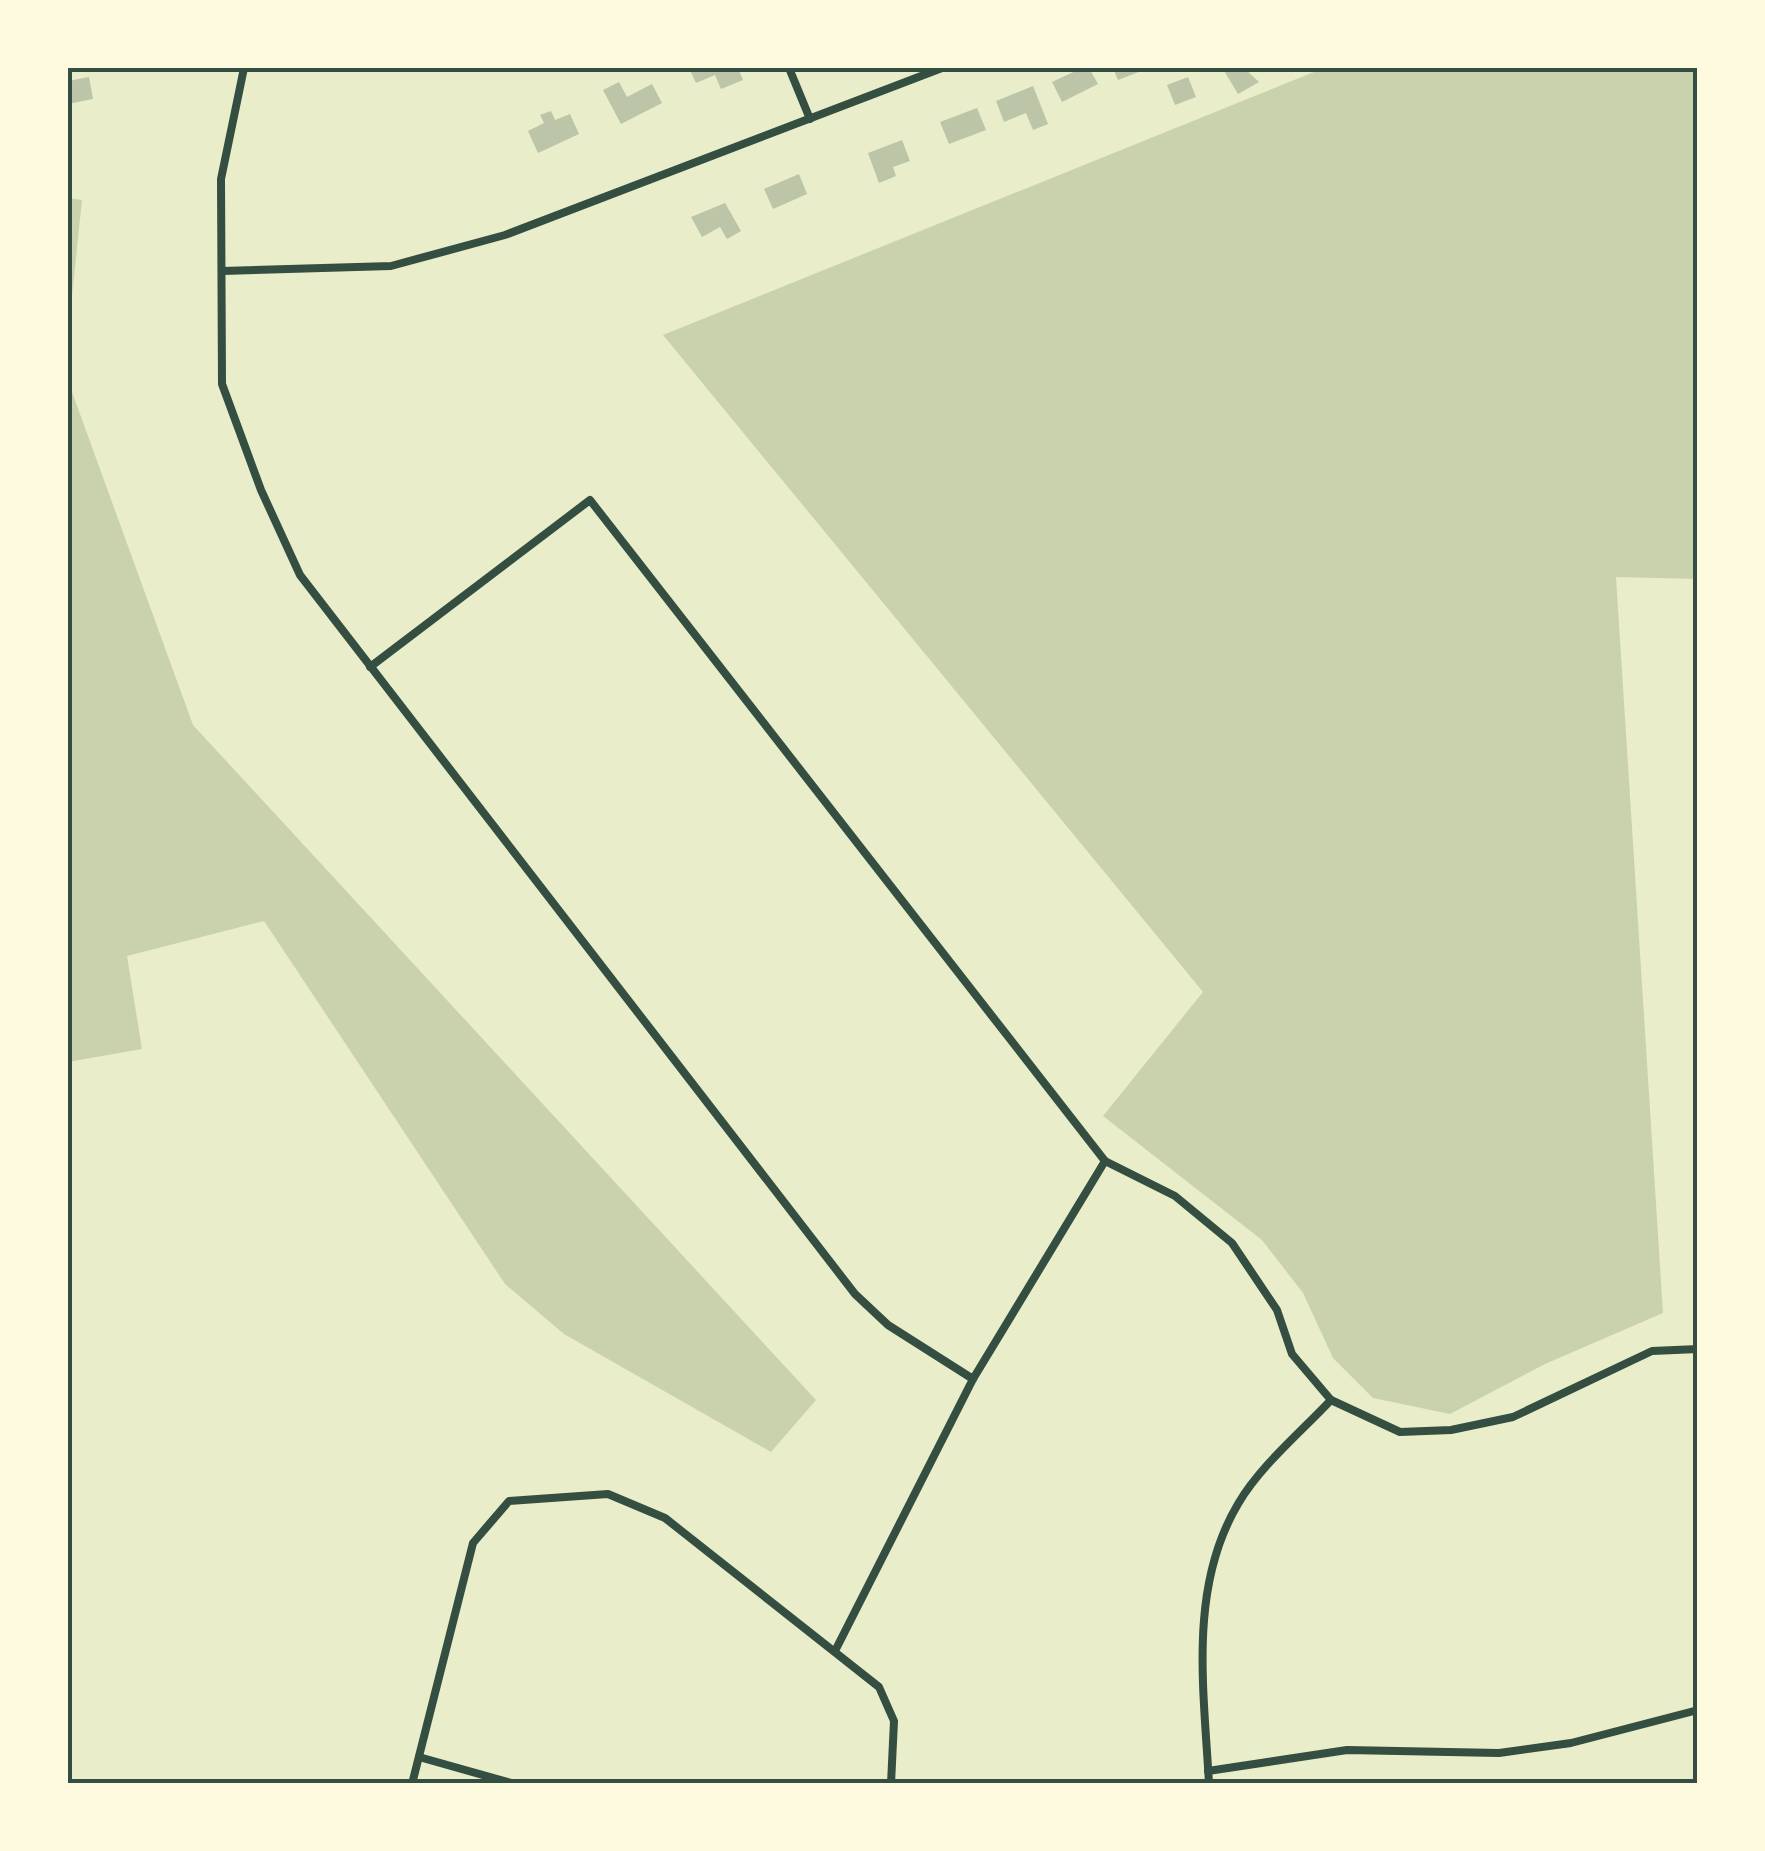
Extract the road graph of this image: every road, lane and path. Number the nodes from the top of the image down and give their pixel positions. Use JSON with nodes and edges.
{"nodes":[{"id":1,"x":244,"y":68,"type":"edge"},
{"id":2,"x":790,"y":68,"type":"edge"},
{"id":3,"x":942,"y":68,"type":"edge"},
{"id":4,"x":810,"y":119,"type":"junction"},
{"id":5,"x":222,"y":271,"type":"junction"},
{"id":6,"x":370,"y":667,"type":"junction"},
{"id":7,"x":1104,"y":1160,"type":"junction"},
{"id":8,"x":68,"y":1173,"type":"edge"},
{"id":9,"x":68,"y":1329,"type":"edge"},
{"id":10,"x":1698,"y":1349,"type":"edge"},
{"id":11,"x":974,"y":1379,"type":"junction"},
{"id":12,"x":1331,"y":1400,"type":"junction"},
{"id":13,"x":836,"y":1650,"type":"junction"},
{"id":14,"x":1698,"y":1710,"type":"edge"},
{"id":15,"x":419,"y":1757,"type":"junction"},
{"id":16,"x":1208,"y":1771,"type":"junction"},
{"id":17,"x":412,"y":1784,"type":"edge"},
{"id":18,"x":515,"y":1784,"type":"edge"},
{"id":19,"x":891,"y":1784,"type":"edge"},
{"id":20,"x":1209,"y":1784,"type":"edge"}],
"edges":[{"from":1,"to":5,"type":"street"},
{"from":2,"to":4,"type":"street"},
{"from":3,"to":4,"type":"street"},
{"from":4,"to":5,"type":"street"},
{"from":5,"to":6,"type":"street"},
{"from":6,"to":7,"type":"street"},
{"from":6,"to":11,"type":"street"},
{"from":7,"to":11,"type":"street"},
{"from":7,"to":12,"type":"street"},
{"from":8,"to":9,"type":"street"},
{"from":10,"to":12,"type":"street"},
{"from":11,"to":13,"type":"street"},
{"from":12,"to":16,"type":"street"},
{"from":13,"to":15,"type":"street"},
{"from":13,"to":19,"type":"street"},
{"from":14,"to":16,"type":"street"},
{"from":15,"to":17,"type":"street"},
{"from":15,"to":18,"type":"street"},
{"from":16,"to":20,"type":"street"}]}
